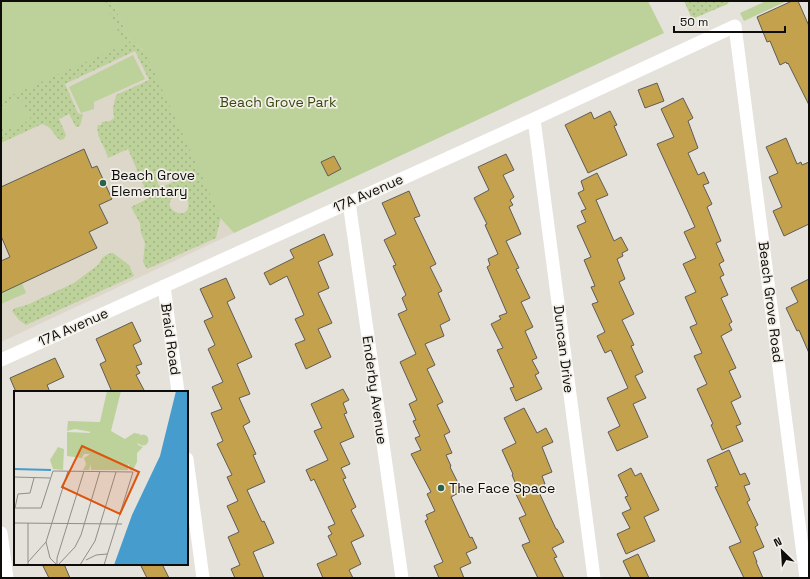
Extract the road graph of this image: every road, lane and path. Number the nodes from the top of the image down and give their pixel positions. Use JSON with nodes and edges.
{"nodes":[{"id":1,"x":735,"y":26,"type":"joint"},
{"id":2,"x":534,"y":119,"type":"junction"},
{"id":3,"x":349,"y":202,"type":"junction"},
{"id":4,"x":164,"y":286,"type":"junction"},
{"id":5,"x":1,"y":360,"type":"edge"},
{"id":6,"x":178,"y":391,"type":"edge"},
{"id":7,"x":188,"y":466,"type":"edge"},
{"id":8,"x":1,"y":533,"type":"edge"},
{"id":9,"x":7,"y":578,"type":"edge"},
{"id":10,"x":203,"y":578,"type":"edge"},
{"id":11,"x":402,"y":578,"type":"edge"},
{"id":12,"x":594,"y":578,"type":"edge"},
{"id":13,"x":806,"y":578,"type":"edge"}],
"edges":[{"from":1,"to":2,"type":"street","name":"17A Avenue"},
{"from":1,"to":13,"type":"street","name":"Beach Grove Road"},
{"from":2,"to":3,"type":"street","name":"17A Avenue"},
{"from":2,"to":12,"type":"street","name":"Duncan Drive"},
{"from":3,"to":4,"type":"street","name":"17A Avenue"},
{"from":3,"to":11,"type":"street","name":"Enderby Avenue"},
{"from":4,"to":5,"type":"street","name":"17A Avenue"},
{"from":4,"to":6,"type":"street","name":"Braid Road"},
{"from":7,"to":10,"type":"street"},
{"from":8,"to":9,"type":"street"}]}
